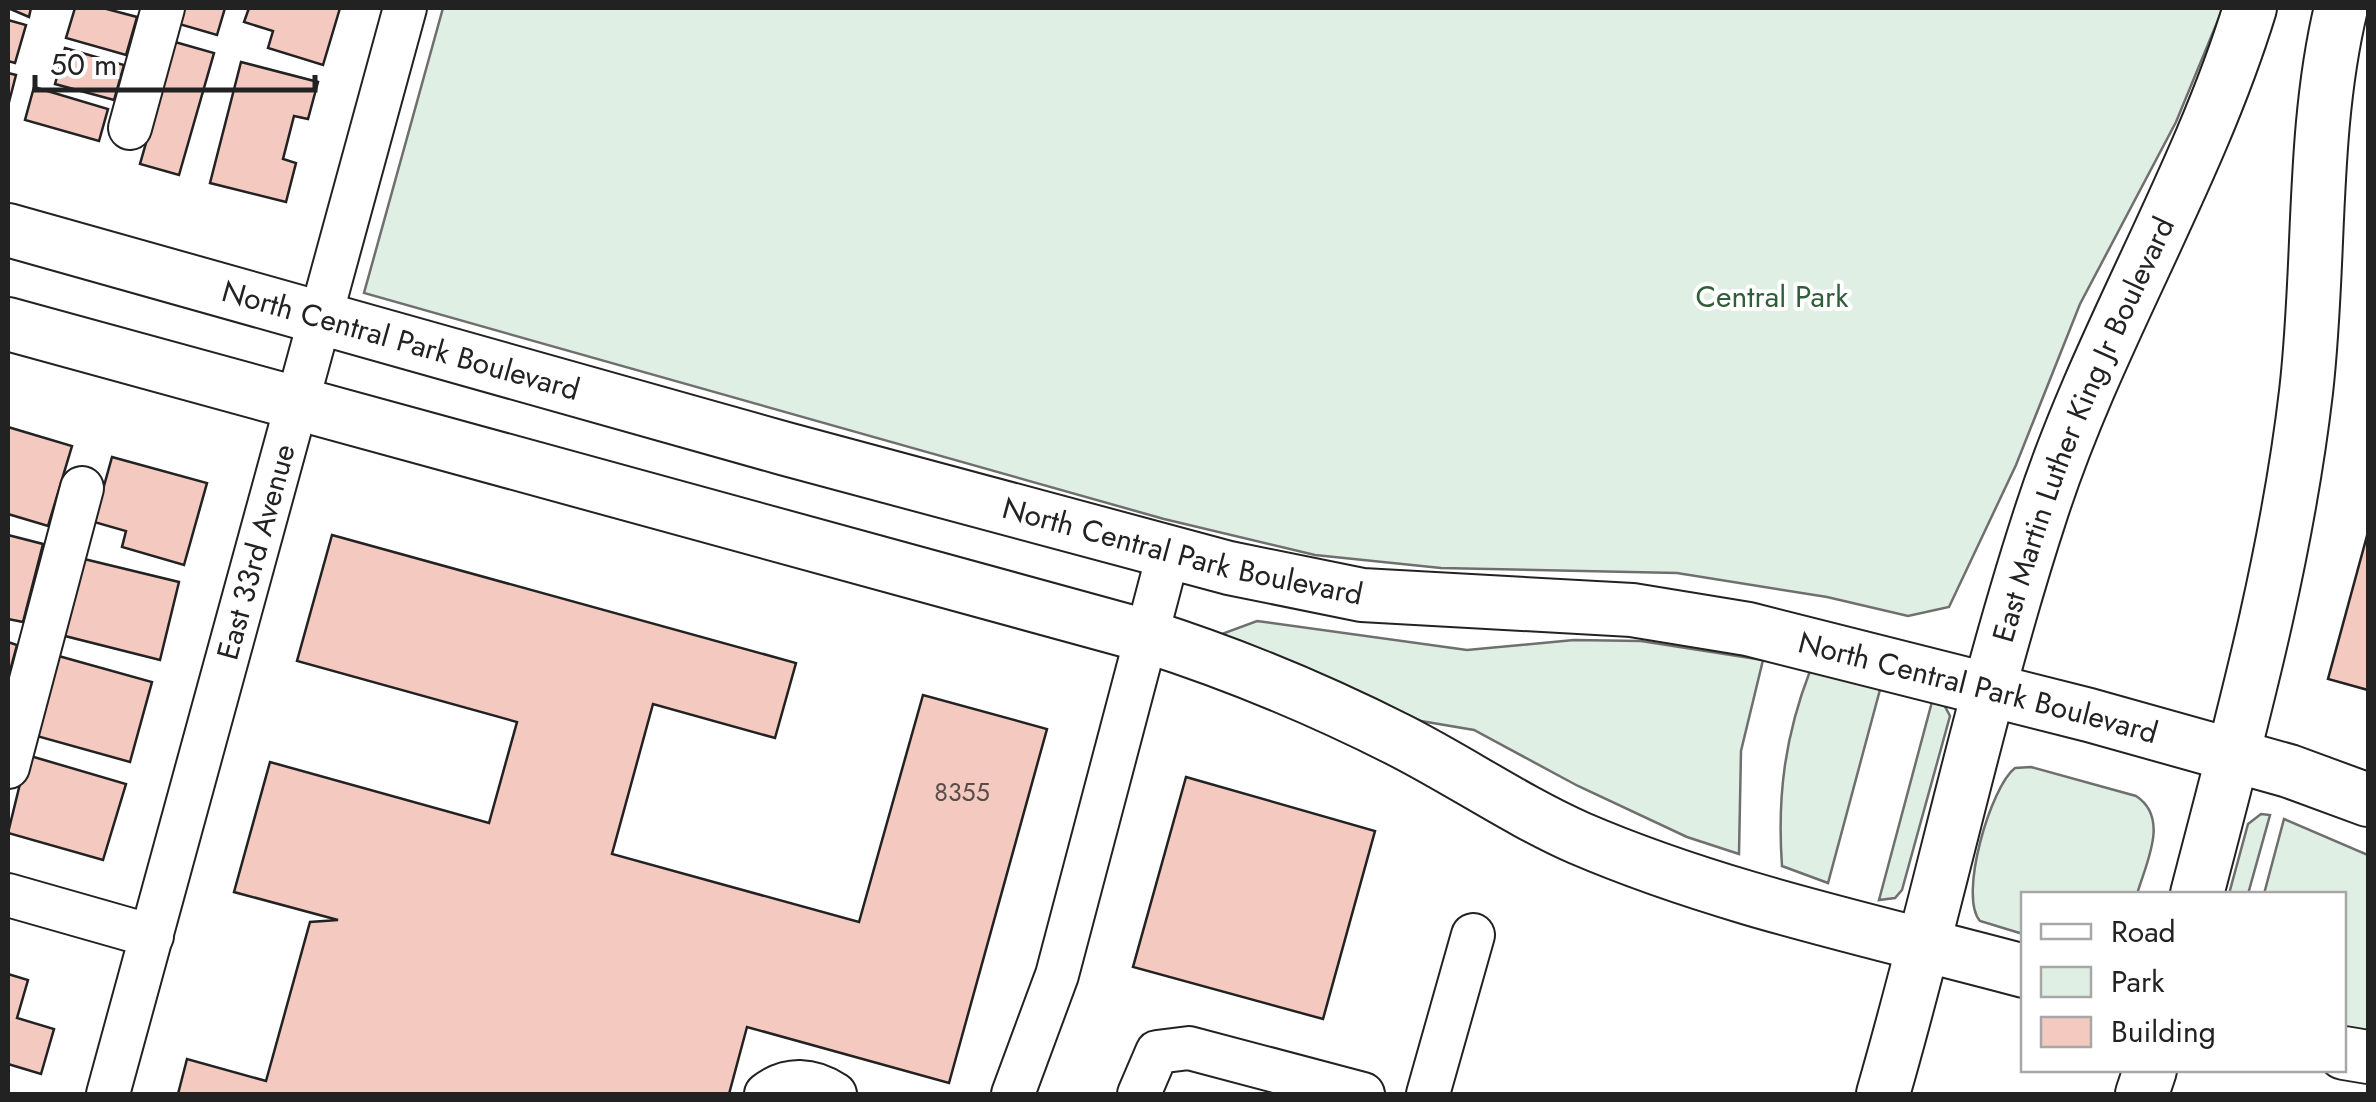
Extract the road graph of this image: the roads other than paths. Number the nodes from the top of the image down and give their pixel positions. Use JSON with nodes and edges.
{"nodes":[{"id":1,"x":162,"y":8,"type":"edge"},
{"id":2,"x":405,"y":8,"type":"edge"},
{"id":3,"x":2250,"y":8,"type":"edge"},
{"id":4,"x":2341,"y":8,"type":"edge"},
{"id":5,"x":130,"y":128,"type":"dead end"},
{"id":6,"x":8,"y":230,"type":"edge"},
{"id":7,"x":321,"y":317,"type":"junction"},
{"id":8,"x":8,"y":324,"type":"edge"},
{"id":9,"x":297,"y":404,"type":"junction"},
{"id":10,"x":82,"y":488,"type":"dead end"},
{"id":11,"x":1169,"y":551,"type":"junction"},
{"id":12,"x":1146,"y":636,"type":"junction"},
{"id":13,"x":1992,"y":688,"type":"junction"},
{"id":14,"x":2234,"y":755,"type":"junction"},
{"id":15,"x":8,"y":767,"type":"edge"},
{"id":16,"x":2368,"y":800,"type":"edge"},
{"id":17,"x":2198,"y":892,"type":"edge"},
{"id":18,"x":8,"y":895,"type":"edge"},
{"id":19,"x":1474,"y":935,"type":"dead end"},
{"id":20,"x":152,"y":936,"type":"junction"},
{"id":21,"x":1924,"y":944,"type":"junction"},
{"id":22,"x":2021,"y":970,"type":"edge"},
{"id":23,"x":108,"y":1094,"type":"edge"},
{"id":24,"x":766,"y":1094,"type":"edge"},
{"id":25,"x":835,"y":1094,"type":"edge"},
{"id":26,"x":1013,"y":1094,"type":"edge"},
{"id":27,"x":1138,"y":1094,"type":"edge"},
{"id":28,"x":1363,"y":1094,"type":"edge"},
{"id":29,"x":1428,"y":1094,"type":"edge"},
{"id":30,"x":1883,"y":1094,"type":"edge"}],
"edges":[{"from":1,"to":5,"type":"street"},
{"from":2,"to":7,"type":"street","name":"East 33rd Avenue"},
{"from":3,"to":13,"type":"main road","name":"East Martin Luther King Jr Boulevard"},
{"from":4,"to":14,"type":"main road"},
{"from":6,"to":7,"type":"main road","name":"North Central Park Boulevard"},
{"from":7,"to":9,"type":"street","name":"East 33rd Avenue"},
{"from":7,"to":11,"type":"main road","name":"North Central Park Boulevard"},
{"from":8,"to":9,"type":"main road"},
{"from":9,"to":12,"type":"main road"},
{"from":9,"to":20,"type":"street","name":"East 33rd Avenue"},
{"from":10,"to":15,"type":"street"},
{"from":11,"to":12,"type":"street"},
{"from":11,"to":13,"type":"main road","name":"North Central Park Boulevard"},
{"from":12,"to":21,"type":"main road"},
{"from":12,"to":26,"type":"street"},
{"from":13,"to":14,"type":"main road","name":"North Central Park Boulevard"},
{"from":13,"to":21,"type":"main road","name":"East Martin Luther King Jr Boulevard"},
{"from":14,"to":16,"type":"main road","name":"North Central Park Boulevard"},
{"from":14,"to":17,"type":"main road"},
{"from":18,"to":20,"type":"street"},
{"from":19,"to":29,"type":"street"},
{"from":20,"to":23,"type":"street","name":"East 33rd Avenue"},
{"from":21,"to":22,"type":"main road"},
{"from":21,"to":30,"type":"main road","name":"East Martin Luther King Jr Boulevard"},
{"from":24,"to":25,"type":"street"},
{"from":27,"to":28,"type":"street"}]}
